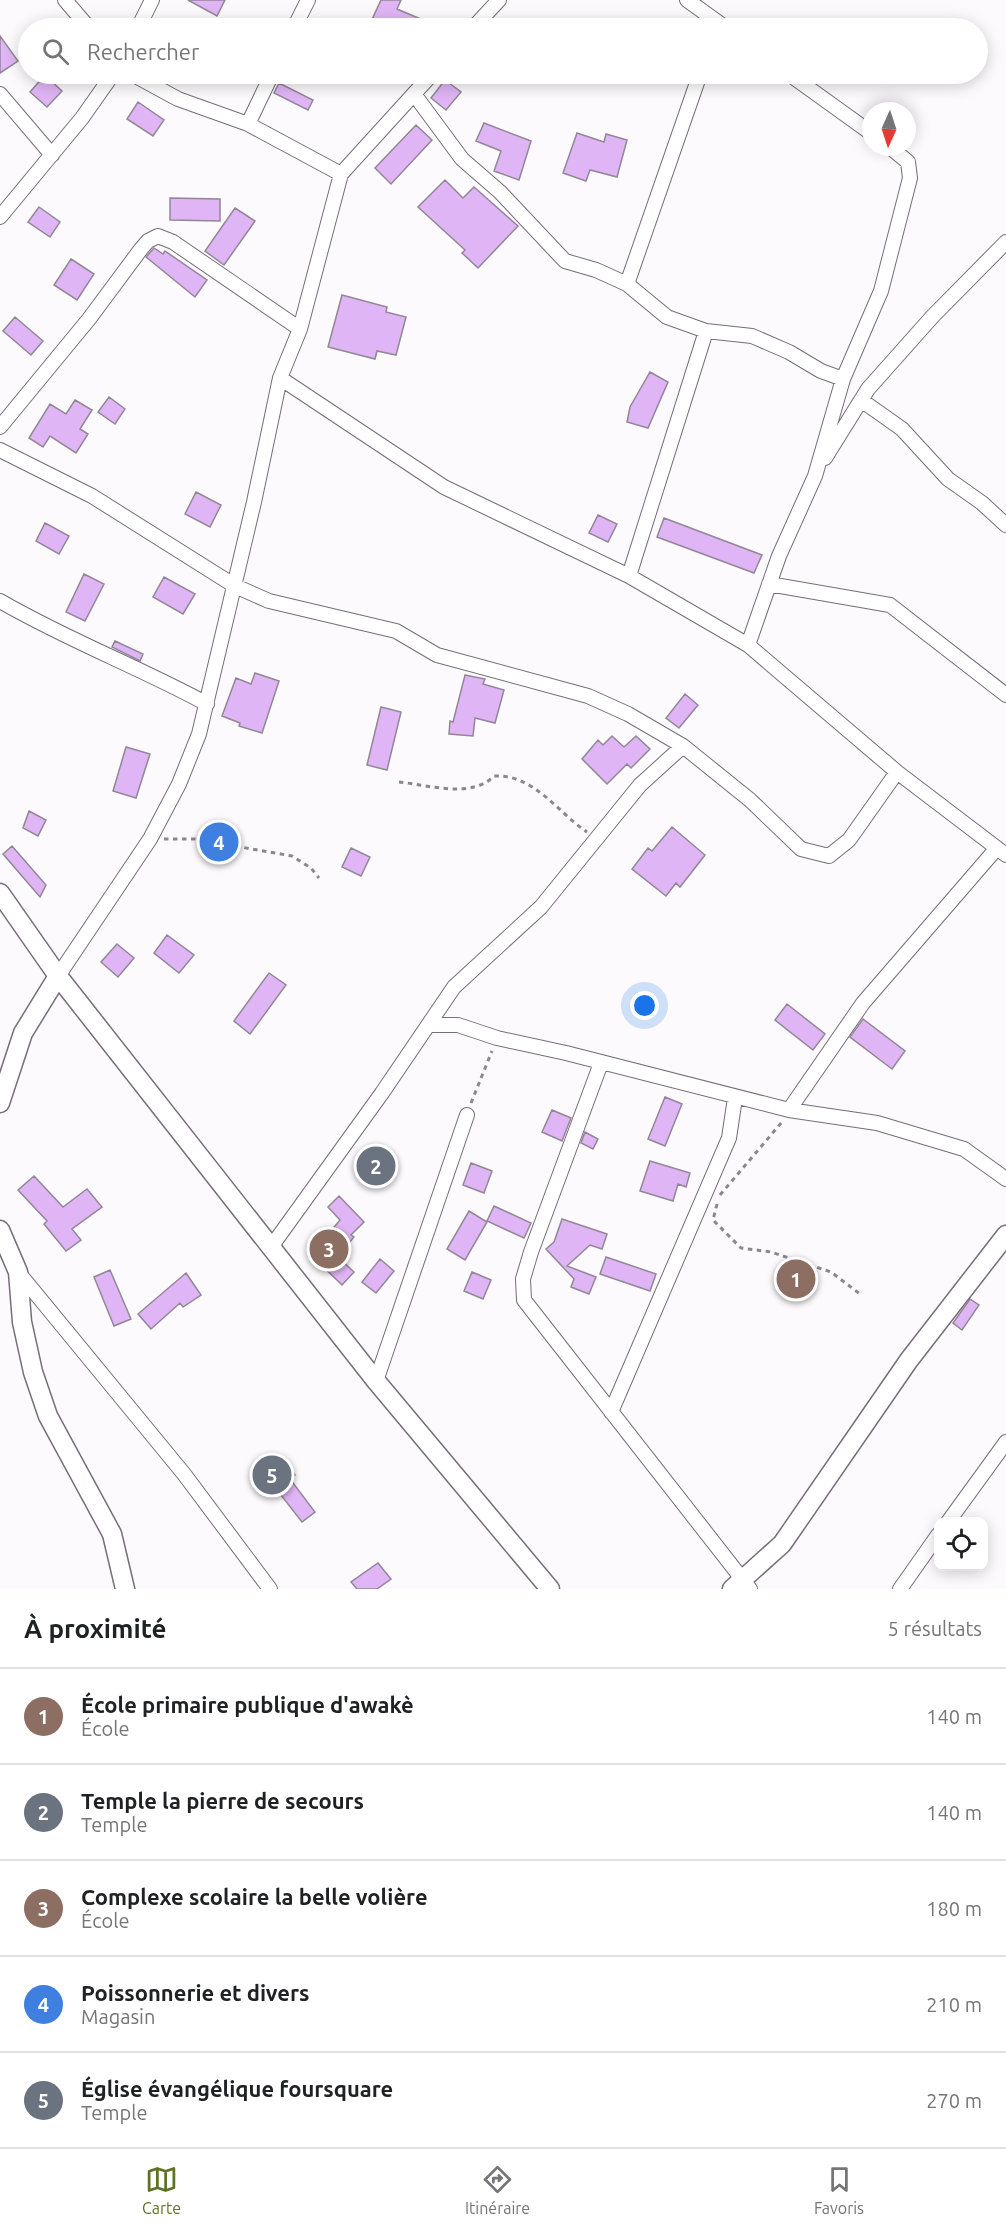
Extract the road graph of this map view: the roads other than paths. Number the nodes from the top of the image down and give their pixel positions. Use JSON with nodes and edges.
{"nodes":[{"id":1,"x":65,"y":0,"type":"edge"},
{"id":2,"x":152,"y":0,"type":"edge"},
{"id":3,"x":308,"y":0,"type":"edge"},
{"id":4,"x":499,"y":0,"type":"edge"},
{"id":5,"x":687,"y":0,"type":"edge"},
{"id":6,"x":80,"y":18,"type":"edge"},
{"id":7,"x":143,"y":18,"type":"edge"},
{"id":8,"x":299,"y":18,"type":"edge"},
{"id":9,"x":482,"y":18,"type":"edge"},
{"id":10,"x":710,"y":18,"type":"edge"},
{"id":11,"x":105,"y":84,"type":"edge"},
{"id":12,"x":150,"y":84,"type":"edge"},
{"id":13,"x":267,"y":84,"type":"edge"},
{"id":14,"x":423,"y":84,"type":"edge"},
{"id":15,"x":697,"y":84,"type":"edge"},
{"id":16,"x":803,"y":84,"type":"edge"},
{"id":17,"x":0,"y":94,"type":"edge"},
{"id":18,"x":414,"y":94,"type":"junction"},
{"id":19,"x":248,"y":124,"type":"junction"},
{"id":20,"x":862,"y":127,"type":"edge"},
{"id":21,"x":52,"y":155,"type":"junction"},
{"id":22,"x":901,"y":156,"type":"edge"},
{"id":23,"x":341,"y":174,"type":"junction"},
{"id":24,"x":0,"y":217,"type":"edge"},
{"id":25,"x":1006,"y":242,"type":"edge"},
{"id":26,"x":627,"y":284,"type":"junction"},
{"id":27,"x":300,"y":329,"type":"junction"},
{"id":28,"x":706,"y":331,"type":"junction"},
{"id":29,"x":280,"y":378,"type":"junction"},
{"id":30,"x":843,"y":379,"type":"junction"},
{"id":31,"x":861,"y":400,"type":"junction"},
{"id":32,"x":0,"y":427,"type":"edge"},
{"id":33,"x":0,"y":450,"type":"edge"},
{"id":34,"x":815,"y":476,"type":"junction"},
{"id":35,"x":1006,"y":525,"type":"edge"},
{"id":36,"x":629,"y":576,"type":"junction"},
{"id":37,"x":769,"y":584,"type":"junction"},
{"id":38,"x":235,"y":586,"type":"junction"},
{"id":39,"x":0,"y":601,"type":"edge"},
{"id":40,"x":748,"y":645,"type":"junction"},
{"id":41,"x":1006,"y":695,"type":"edge"},
{"id":42,"x":207,"y":704,"type":"junction"},
{"id":43,"x":683,"y":746,"type":"junction"},
{"id":44,"x":897,"y":772,"type":"junction"},
{"id":45,"x":1001,"y":852,"type":"edge"},
{"id":46,"x":0,"y":893,"type":"edge"},
{"id":47,"x":58,"y":975,"type":"junction"},
{"id":48,"x":429,"y":1025,"type":"junction"},
{"id":49,"x":601,"y":1062,"type":"junction"},
{"id":50,"x":735,"y":1098,"type":"junction"},
{"id":51,"x":0,"y":1103,"type":"edge"},
{"id":52,"x":789,"y":1110,"type":"junction"},
{"id":53,"x":467,"y":1115,"type":"road end"},
{"id":54,"x":1006,"y":1179,"type":"edge"},
{"id":55,"x":0,"y":1230,"type":"edge"},
{"id":56,"x":1006,"y":1235,"type":"edge"},
{"id":57,"x":271,"y":1247,"type":"junction"},
{"id":58,"x":18,"y":1272,"type":"junction"},
{"id":59,"x":376,"y":1381,"type":"junction"},
{"id":60,"x":611,"y":1412,"type":"junction"},
{"id":61,"x":1006,"y":1442,"type":"edge"},
{"id":62,"x":951,"y":1517,"type":"edge"},
{"id":63,"x":934,"y":1542,"type":"edge"},
{"id":64,"x":742,"y":1586,"type":"edge"},
{"id":65,"x":125,"y":1589,"type":"edge"},
{"id":66,"x":270,"y":1589,"type":"edge"},
{"id":67,"x":550,"y":1589,"type":"edge"},
{"id":68,"x":900,"y":1589,"type":"edge"}],
"edges":[{"from":1,"to":6,"type":"street"},
{"from":2,"to":7,"type":"street"},
{"from":3,"to":8,"type":"street"},
{"from":4,"to":9,"type":"street"},
{"from":5,"to":10,"type":"street"},
{"from":11,"to":21,"type":"street"},
{"from":12,"to":19,"type":"street"},
{"from":13,"to":19,"type":"street"},
{"from":14,"to":18,"type":"street"},
{"from":15,"to":26,"type":"street"},
{"from":16,"to":20,"type":"street"},
{"from":17,"to":21,"type":"street"},
{"from":18,"to":23,"type":"street"},
{"from":18,"to":26,"type":"street"},
{"from":19,"to":23,"type":"street"},
{"from":21,"to":24,"type":"street"},
{"from":22,"to":30,"type":"street"},
{"from":23,"to":27,"type":"street"},
{"from":25,"to":31,"type":"street"},
{"from":26,"to":28,"type":"street"},
{"from":27,"to":29,"type":"street"},
{"from":27,"to":32,"type":"street"},
{"from":28,"to":30,"type":"street"},
{"from":28,"to":36,"type":"street"},
{"from":29,"to":36,"type":"street"},
{"from":29,"to":38,"type":"street"},
{"from":30,"to":34,"type":"street"},
{"from":31,"to":34,"type":"street"},
{"from":31,"to":35,"type":"street"},
{"from":33,"to":38,"type":"street"},
{"from":34,"to":37,"type":"street"},
{"from":36,"to":40,"type":"street"},
{"from":37,"to":40,"type":"street"},
{"from":37,"to":41,"type":"street"},
{"from":38,"to":42,"type":"street"},
{"from":38,"to":43,"type":"street"},
{"from":39,"to":42,"type":"street"},
{"from":40,"to":44,"type":"street"},
{"from":42,"to":47,"type":"street"},
{"from":43,"to":44,"type":"street"},
{"from":43,"to":48,"type":"street"},
{"from":44,"to":45,"type":"street"},
{"from":45,"to":52,"type":"street"},
{"from":46,"to":47,"type":"street"},
{"from":47,"to":51,"type":"street"},
{"from":47,"to":57,"type":"street"},
{"from":48,"to":49,"type":"street"},
{"from":48,"to":57,"type":"street"},
{"from":49,"to":50,"type":"street"},
{"from":49,"to":60,"type":"street"},
{"from":50,"to":52,"type":"street"},
{"from":50,"to":60,"type":"street"},
{"from":52,"to":54,"type":"street"},
{"from":53,"to":59,"type":"street"},
{"from":55,"to":58,"type":"street"},
{"from":56,"to":64,"type":"street"},
{"from":57,"to":59,"type":"street"},
{"from":58,"to":65,"type":"street"},
{"from":58,"to":66,"type":"street"},
{"from":59,"to":67,"type":"street"},
{"from":60,"to":64,"type":"street"},
{"from":61,"to":62,"type":"street"},
{"from":63,"to":68,"type":"street"}]}
